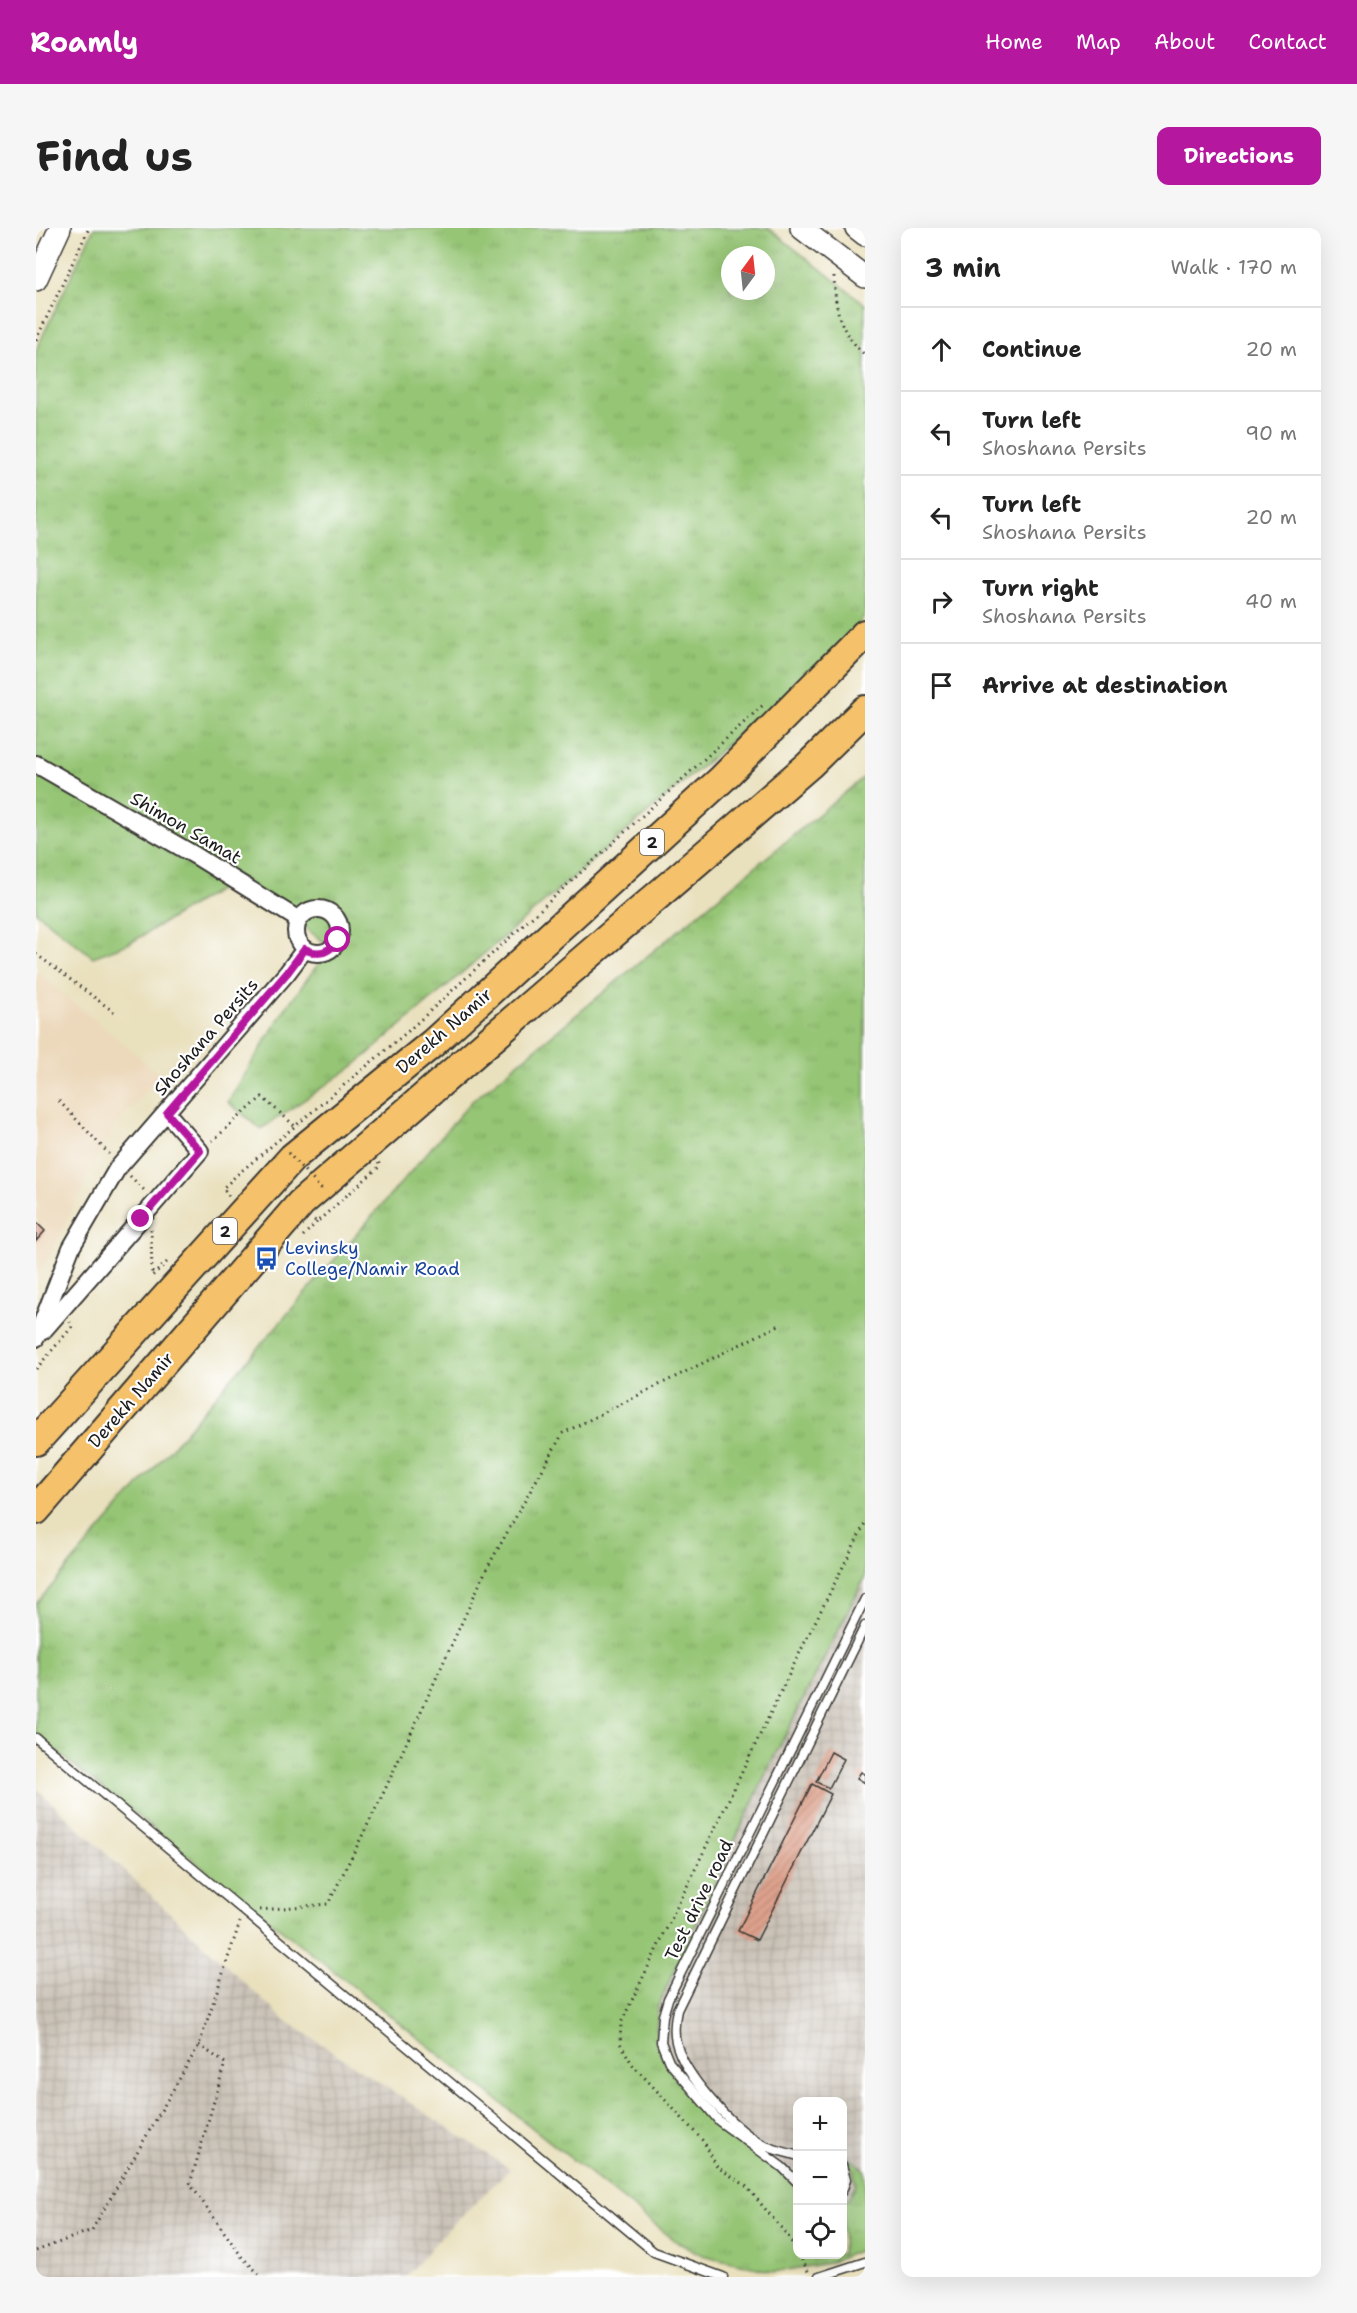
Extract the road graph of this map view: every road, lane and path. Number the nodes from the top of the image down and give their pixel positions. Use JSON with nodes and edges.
{"nodes":[{"id":1,"x":60,"y":228,"type":"edge"},
{"id":2,"x":89,"y":228,"type":"edge"},
{"id":3,"x":801,"y":228,"type":"edge"},
{"id":4,"x":856,"y":228,"type":"edge"},
{"id":5,"x":865,"y":235,"type":"edge"},
{"id":6,"x":834,"y":274,"type":"dead end"},
{"id":7,"x":865,"y":277,"type":"edge"},
{"id":8,"x":36,"y":280,"type":"edge"},
{"id":9,"x":36,"y":340,"type":"edge"},
{"id":10,"x":865,"y":355,"type":"edge"},
{"id":11,"x":865,"y":634,"type":"edge"},
{"id":12,"x":763,"y":705,"type":"dead end"},
{"id":13,"x":865,"y":710,"type":"edge"},
{"id":14,"x":36,"y":762,"type":"edge"},
{"id":15,"x":299,"y":920,"type":"junction"},
{"id":16,"x":305,"y":949,"type":"junction"},
{"id":17,"x":36,"y":954,"type":"edge"},
{"id":18,"x":114,"y":1012,"type":"dead end"},
{"id":19,"x":59,"y":1101,"type":"dead end"},
{"id":20,"x":167,"y":1113,"type":"junction"},
{"id":21,"x":294,"y":1126,"type":"junction"},
{"id":22,"x":300,"y":1131,"type":"dead end"},
{"id":23,"x":200,"y":1151,"type":"junction"},
{"id":24,"x":288,"y":1153,"type":"dead end"},
{"id":25,"x":120,"y":1165,"type":"junction"},
{"id":26,"x":324,"y":1192,"type":"dead end"},
{"id":27,"x":232,"y":1201,"type":"dead end"},
{"id":28,"x":150,"y":1208,"type":"junction"},
{"id":29,"x":168,"y":1261,"type":"dead end"},
{"id":30,"x":781,"y":1324,"type":"dead end"},
{"id":31,"x":36,"y":1339,"type":"edge"},
{"id":32,"x":36,"y":1441,"type":"edge"},
{"id":33,"x":36,"y":1510,"type":"edge"},
{"id":34,"x":865,"y":1599,"type":"edge"},
{"id":35,"x":865,"y":1626,"type":"edge"},
{"id":36,"x":36,"y":1738,"type":"edge"},
{"id":37,"x":244,"y":1911,"type":"junction"},
{"id":38,"x":199,"y":2045,"type":"junction"},
{"id":39,"x":793,"y":2154,"type":"edge"},
{"id":40,"x":793,"y":2176,"type":"edge"},
{"id":41,"x":36,"y":2251,"type":"edge"},
{"id":42,"x":802,"y":2259,"type":"edge"},
{"id":43,"x":865,"y":2262,"type":"edge"},
{"id":44,"x":262,"y":2277,"type":"edge"},
{"id":45,"x":723,"y":2277,"type":"edge"},
{"id":46,"x":811,"y":2277,"type":"edge"},
{"id":47,"x":819,"y":2277,"type":"edge"}],
"edges":[{"from":1,"to":8,"type":"street"},
{"from":2,"to":9,"type":"path"},
{"from":3,"to":7,"type":"street"},
{"from":4,"to":5,"type":"street"},
{"from":6,"to":10,"type":"path"},
{"from":11,"to":32,"type":"highway","name":"Derekh Namir","number":"2"},
{"from":12,"to":21,"type":"path"},
{"from":13,"to":33,"type":"highway","name":"Derekh Namir","number":"2"},
{"from":14,"to":15,"type":"street","name":"Shimon Samat"},
{"from":15,"to":16,"type":"street"},
{"from":15,"to":16,"type":"street"},
{"from":16,"to":20,"type":"street","name":"Shoshana Persits"},
{"from":17,"to":18,"type":"path"},
{"from":19,"to":25,"type":"path"},
{"from":20,"to":23,"type":"street","name":"Shoshana Persits"},
{"from":20,"to":25,"type":"street"},
{"from":21,"to":22,"type":"path"},
{"from":21,"to":23,"type":"path"},
{"from":21,"to":27,"type":"path"},
{"from":23,"to":28,"type":"street"},
{"from":24,"to":26,"type":"path","bridge":true},
{"from":25,"to":28,"type":"path"},
{"from":25,"to":31,"type":"street"},
{"from":28,"to":29,"type":"path"},
{"from":28,"to":31,"type":"street"},
{"from":30,"to":37,"type":"path"},
{"from":34,"to":40,"type":"lane","name":"Test drive road"},
{"from":35,"to":39,"type":"lane","name":"Test drive road"},
{"from":36,"to":37,"type":"lane"},
{"from":37,"to":38,"type":"path"},
{"from":37,"to":45,"type":"lane"},
{"from":38,"to":41,"type":"path"},
{"from":38,"to":44,"type":"path"},
{"from":42,"to":46,"type":"path"},
{"from":43,"to":47,"type":"lane"}]}
